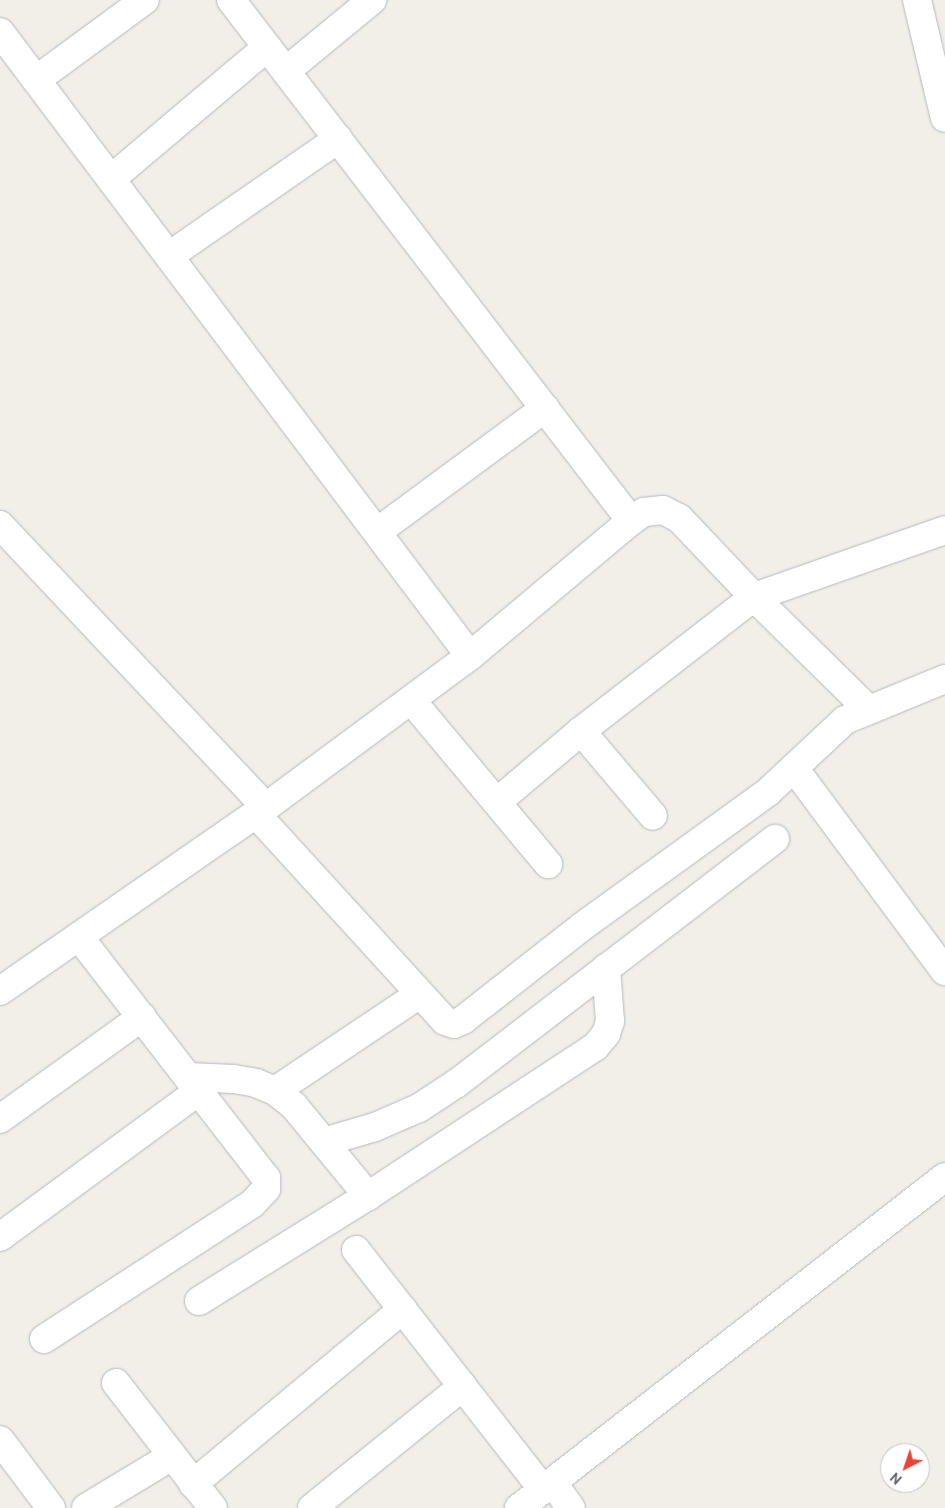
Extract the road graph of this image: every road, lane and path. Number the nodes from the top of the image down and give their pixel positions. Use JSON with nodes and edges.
{"nodes":[{"id":1,"x":145,"y":0,"type":"edge"},
{"id":2,"x":231,"y":0,"type":"edge"},
{"id":3,"x":372,"y":0,"type":"edge"},
{"id":4,"x":917,"y":0,"type":"edge"},
{"id":5,"x":0,"y":32,"type":"edge"},
{"id":6,"x":267,"y":47,"type":"junction"},
{"id":7,"x":286,"y":71,"type":"junction"},
{"id":8,"x":36,"y":80,"type":"junction"},
{"id":9,"x":945,"y":118,"type":"edge"},
{"id":10,"x":338,"y":139,"type":"junction"},
{"id":11,"x":111,"y":179,"type":"junction"},
{"id":12,"x":169,"y":256,"type":"junction"},
{"id":13,"x":545,"y":408,"type":"junction"},
{"id":14,"x":631,"y":520,"type":"junction"},
{"id":15,"x":0,"y":525,"type":"edge"},
{"id":16,"x":945,"y":530,"type":"edge"},
{"id":17,"x":377,"y":532,"type":"junction"},
{"id":18,"x":754,"y":597,"type":"junction"},
{"id":19,"x":470,"y":656,"type":"junction"},
{"id":20,"x":945,"y":679,"type":"edge"},
{"id":21,"x":411,"y":700,"type":"junction"},
{"id":22,"x":869,"y":710,"type":"junction"},
{"id":23,"x":580,"y":731,"type":"junction"},
{"id":24,"x":794,"y":768,"type":"junction"},
{"id":25,"x":496,"y":802,"type":"junction"},
{"id":26,"x":261,"y":811,"type":"junction"},
{"id":27,"x":653,"y":816,"type":"dead end"},
{"id":28,"x":775,"y":838,"type":"dead end"},
{"id":29,"x":548,"y":864,"type":"dead end"},
{"id":30,"x":79,"y":937,"type":"junction"},
{"id":31,"x":606,"y":968,"type":"junction"},
{"id":32,"x":945,"y":971,"type":"edge"},
{"id":33,"x":0,"y":991,"type":"edge"},
{"id":34,"x":420,"y":994,"type":"junction"},
{"id":35,"x":142,"y":1018,"type":"junction"},
{"id":36,"x":193,"y":1084,"type":"junction"},
{"id":37,"x":275,"y":1092,"type":"junction"},
{"id":38,"x":0,"y":1119,"type":"edge"},
{"id":39,"x":324,"y":1142,"type":"junction"},
{"id":40,"x":945,"y":1177,"type":"edge"},
{"id":41,"x":368,"y":1196,"type":"junction"},
{"id":42,"x":0,"y":1237,"type":"edge"},
{"id":43,"x":356,"y":1250,"type":"dead end"},
{"id":44,"x":199,"y":1301,"type":"dead end"},
{"id":45,"x":403,"y":1309,"type":"junction"},
{"id":46,"x":44,"y":1339,"type":"dead end"},
{"id":47,"x":116,"y":1383,"type":"dead end"},
{"id":48,"x":463,"y":1386,"type":"junction"},
{"id":49,"x":1,"y":1443,"type":"edge"},
{"id":50,"x":172,"y":1456,"type":"junction"},
{"id":51,"x":193,"y":1484,"type":"junction"},
{"id":52,"x":548,"y":1485,"type":"junction"},
{"id":53,"x":52,"y":1508,"type":"edge"},
{"id":54,"x":86,"y":1508,"type":"edge"},
{"id":55,"x":213,"y":1508,"type":"edge"},
{"id":56,"x":312,"y":1508,"type":"edge"},
{"id":57,"x":518,"y":1508,"type":"edge"},
{"id":58,"x":571,"y":1508,"type":"edge"}],
"edges":[{"from":1,"to":8,"type":"street"},
{"from":2,"to":6,"type":"street"},
{"from":3,"to":7,"type":"street"},
{"from":4,"to":9,"type":"street"},
{"from":5,"to":8,"type":"street"},
{"from":6,"to":7,"type":"street"},
{"from":6,"to":11,"type":"street"},
{"from":7,"to":10,"type":"street"},
{"from":8,"to":11,"type":"street"},
{"from":10,"to":12,"type":"street"},
{"from":10,"to":13,"type":"street"},
{"from":11,"to":12,"type":"street"},
{"from":12,"to":17,"type":"street"},
{"from":13,"to":14,"type":"street"},
{"from":13,"to":17,"type":"street"},
{"from":14,"to":18,"type":"street"},
{"from":14,"to":19,"type":"street"},
{"from":15,"to":26,"type":"street"},
{"from":16,"to":18,"type":"street"},
{"from":17,"to":19,"type":"street"},
{"from":18,"to":22,"type":"street"},
{"from":18,"to":23,"type":"street"},
{"from":19,"to":21,"type":"street"},
{"from":20,"to":22,"type":"street"},
{"from":21,"to":25,"type":"street"},
{"from":21,"to":26,"type":"street"},
{"from":22,"to":24,"type":"street"},
{"from":23,"to":25,"type":"street"},
{"from":23,"to":27,"type":"street"},
{"from":24,"to":32,"type":"street"},
{"from":24,"to":34,"type":"street"},
{"from":25,"to":29,"type":"street"},
{"from":26,"to":30,"type":"street"},
{"from":26,"to":34,"type":"street"},
{"from":28,"to":31,"type":"street"},
{"from":30,"to":33,"type":"street"},
{"from":30,"to":35,"type":"street"},
{"from":31,"to":39,"type":"street"},
{"from":31,"to":41,"type":"street"},
{"from":34,"to":37,"type":"street"},
{"from":35,"to":36,"type":"street"},
{"from":35,"to":38,"type":"street"},
{"from":36,"to":37,"type":"street"},
{"from":36,"to":42,"type":"street"},
{"from":36,"to":46,"type":"street"},
{"from":37,"to":39,"type":"street"},
{"from":39,"to":41,"type":"street"},
{"from":40,"to":52,"type":"street"},
{"from":41,"to":44,"type":"street"},
{"from":43,"to":45,"type":"street"},
{"from":45,"to":48,"type":"street"},
{"from":45,"to":51,"type":"street"},
{"from":47,"to":50,"type":"street"},
{"from":48,"to":52,"type":"street"},
{"from":48,"to":56,"type":"street"},
{"from":49,"to":53,"type":"street"},
{"from":50,"to":51,"type":"street"},
{"from":50,"to":54,"type":"street"},
{"from":51,"to":55,"type":"street"},
{"from":52,"to":57,"type":"street"},
{"from":52,"to":58,"type":"street"}]}
